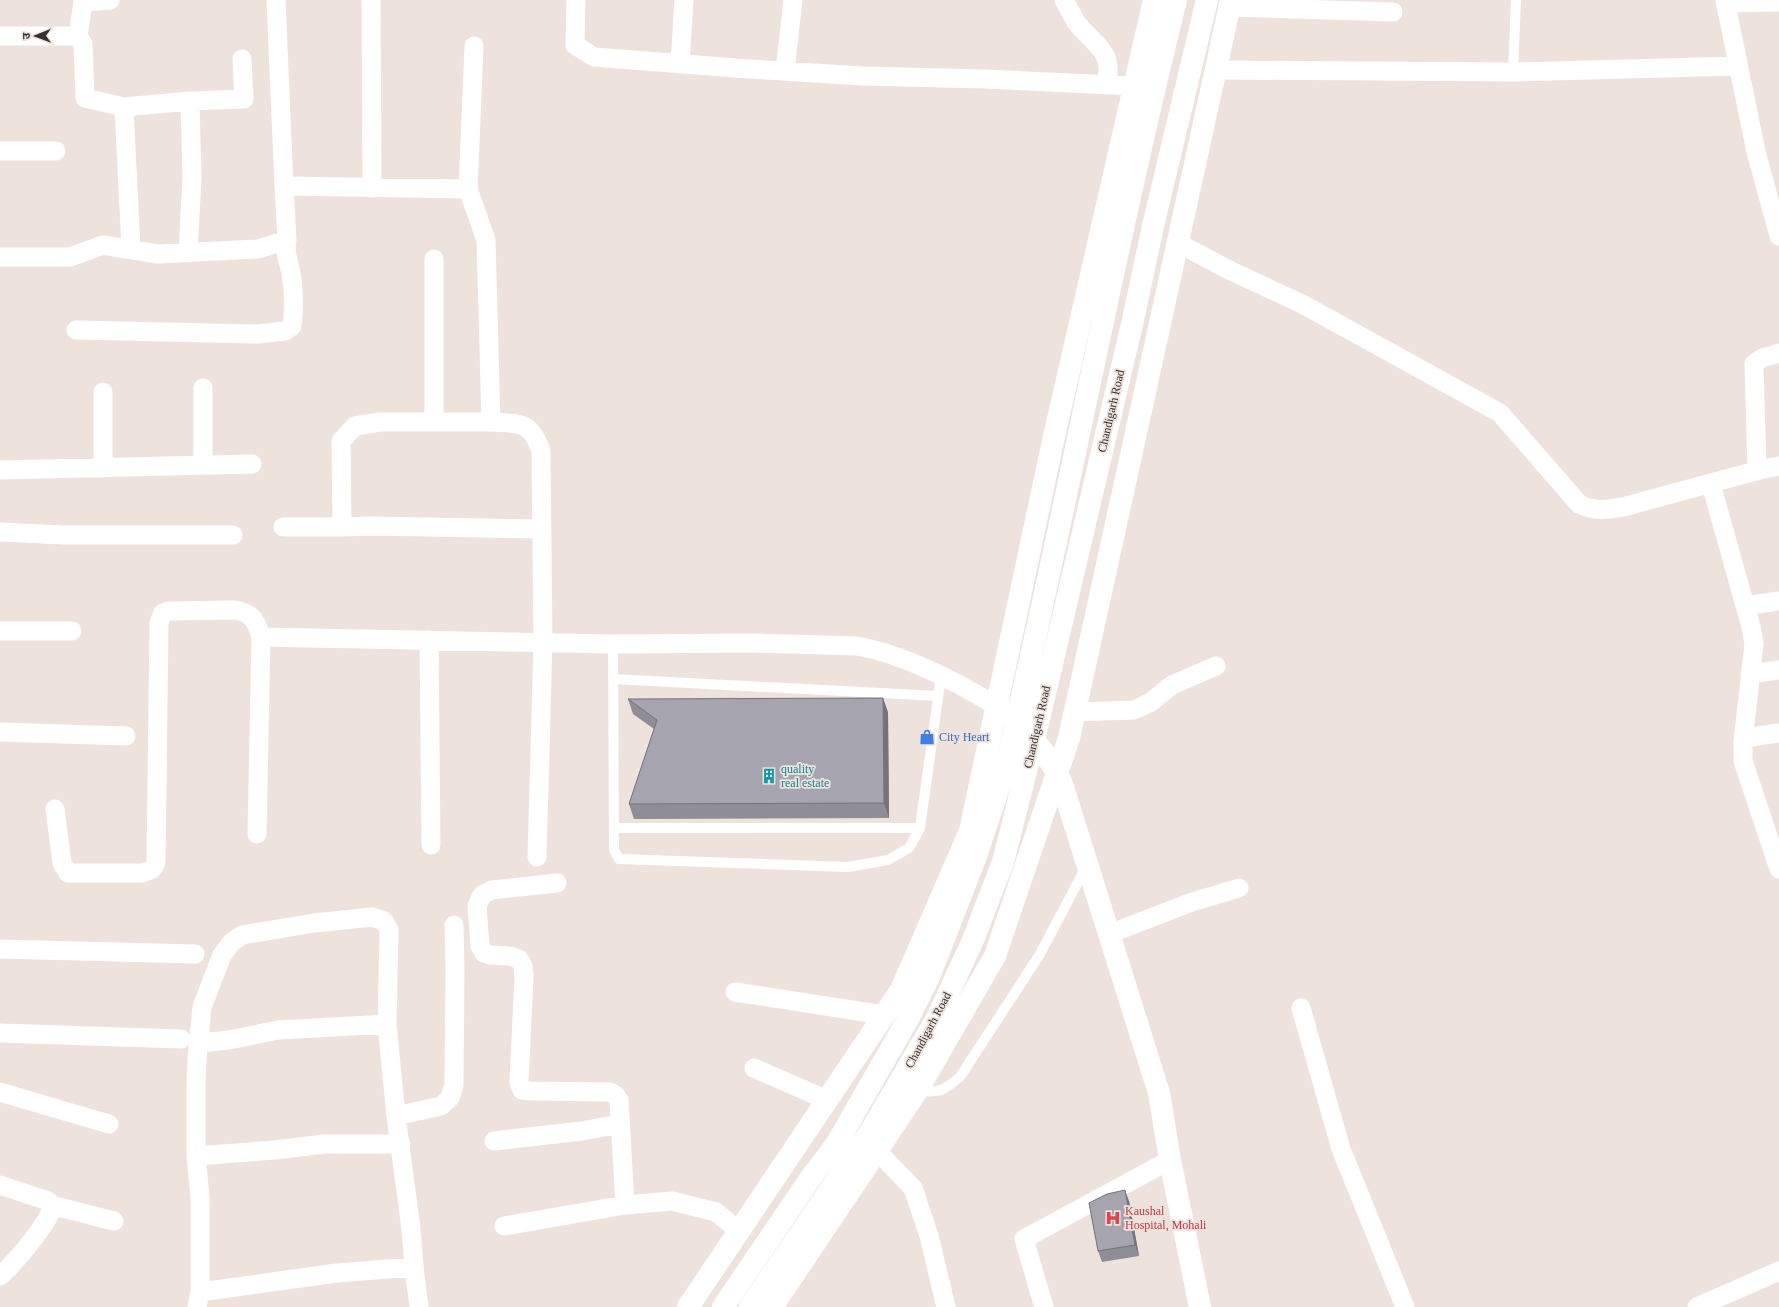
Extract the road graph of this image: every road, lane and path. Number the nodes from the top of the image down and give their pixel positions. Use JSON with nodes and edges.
{"nodes":[{"id":1,"x":110,"y":0,"type":"edge"},
{"id":2,"x":276,"y":0,"type":"edge"},
{"id":3,"x":372,"y":0,"type":"edge"},
{"id":4,"x":576,"y":0,"type":"edge"},
{"id":5,"x":684,"y":0,"type":"edge"},
{"id":6,"x":793,"y":0,"type":"edge"},
{"id":7,"x":1064,"y":0,"type":"edge"},
{"id":8,"x":1154,"y":0,"type":"edge"},
{"id":9,"x":1176,"y":0,"type":"edge"},
{"id":10,"x":1207,"y":0,"type":"edge"},
{"id":11,"x":1516,"y":0,"type":"edge"},
{"id":12,"x":1725,"y":2,"type":"edge"},
{"id":13,"x":1779,"y":2,"type":"edge"},
{"id":14,"x":1230,"y":3,"type":"edge"},
{"id":15,"x":1393,"y":12,"type":"dead end"},
{"id":16,"x":0,"y":36,"type":"edge"},
{"id":17,"x":78,"y":36,"type":"junction"},
{"id":18,"x":474,"y":46,"type":"dead end"},
{"id":19,"x":242,"y":59,"type":"dead end"},
{"id":20,"x":680,"y":64,"type":"junction"},
{"id":21,"x":1738,"y":66,"type":"junction"},
{"id":22,"x":1216,"y":70,"type":"junction"},
{"id":23,"x":785,"y":71,"type":"junction"},
{"id":24,"x":1513,"y":72,"type":"junction"},
{"id":25,"x":1106,"y":85,"type":"junction"},
{"id":26,"x":1134,"y":86,"type":"junction"},
{"id":27,"x":190,"y":101,"type":"junction"},
{"id":28,"x":124,"y":106,"type":"junction"},
{"id":29,"x":0,"y":151,"type":"edge"},
{"id":30,"x":56,"y":151,"type":"dead end"},
{"id":31,"x":284,"y":186,"type":"junction"},
{"id":32,"x":372,"y":188,"type":"junction"},
{"id":33,"x":468,"y":189,"type":"junction"},
{"id":34,"x":1779,"y":236,"type":"edge"},
{"id":35,"x":287,"y":240,"type":"junction"},
{"id":36,"x":1178,"y":243,"type":"junction"},
{"id":37,"x":130,"y":249,"type":"junction"},
{"id":38,"x":188,"y":252,"type":"junction"},
{"id":39,"x":0,"y":257,"type":"edge"},
{"id":40,"x":434,"y":259,"type":"dead end"},
{"id":41,"x":76,"y":330,"type":"dead end"},
{"id":42,"x":1779,"y":353,"type":"edge"},
{"id":43,"x":203,"y":388,"type":"dead end"},
{"id":44,"x":103,"y":392,"type":"dead end"},
{"id":45,"x":434,"y":422,"type":"junction"},
{"id":46,"x":491,"y":422,"type":"junction"},
{"id":47,"x":252,"y":464,"type":"dead end"},
{"id":48,"x":203,"y":465,"type":"junction"},
{"id":49,"x":1779,"y":466,"type":"edge"},
{"id":50,"x":103,"y":468,"type":"junction"},
{"id":51,"x":0,"y":470,"type":"edge"},
{"id":52,"x":1757,"y":471,"type":"junction"},
{"id":53,"x":1711,"y":484,"type":"junction"},
{"id":54,"x":342,"y":526,"type":"junction"},
{"id":55,"x":283,"y":527,"type":"dead end"},
{"id":56,"x":542,"y":529,"type":"junction"},
{"id":57,"x":0,"y":532,"type":"edge"},
{"id":58,"x":233,"y":535,"type":"dead end"},
{"id":59,"x":1779,"y":601,"type":"edge"},
{"id":60,"x":1745,"y":606,"type":"junction"},
{"id":61,"x":0,"y":631,"type":"edge"},
{"id":62,"x":72,"y":631,"type":"dead end"},
{"id":63,"x":261,"y":637,"type":"junction"},
{"id":64,"x":429,"y":640,"type":"junction"},
{"id":65,"x":544,"y":642,"type":"junction"},
{"id":66,"x":613,"y":644,"type":"junction"},
{"id":67,"x":1216,"y":666,"type":"dead end"},
{"id":68,"x":1779,"y":670,"type":"edge"},
{"id":69,"x":1750,"y":674,"type":"junction"},
{"id":70,"x":941,"y":676,"type":"junction"},
{"id":71,"x":613,"y":679,"type":"junction"},
{"id":72,"x":938,"y":696,"type":"junction"},
{"id":73,"x":996,"y":706,"type":"junction"},
{"id":74,"x":1075,"y":712,"type":"junction"},
{"id":75,"x":0,"y":732,"type":"edge"},
{"id":76,"x":1779,"y":733,"type":"edge"},
{"id":77,"x":126,"y":736,"type":"dead end"},
{"id":78,"x":1744,"y":738,"type":"junction"},
{"id":79,"x":1057,"y":771,"type":"junction"},
{"id":80,"x":55,"y":808,"type":"dead end"},
{"id":81,"x":614,"y":828,"type":"junction"},
{"id":82,"x":920,"y":828,"type":"junction"},
{"id":83,"x":257,"y":834,"type":"dead end"},
{"id":84,"x":431,"y":845,"type":"dead end"},
{"id":85,"x":537,"y":857,"type":"dead end"},
{"id":86,"x":1087,"y":865,"type":"junction"},
{"id":87,"x":1779,"y":869,"type":"edge"},
{"id":88,"x":557,"y":883,"type":"dead end"},
{"id":89,"x":1239,"y":888,"type":"dead end"},
{"id":90,"x":454,"y":925,"type":"dead end"},
{"id":91,"x":1109,"y":934,"type":"junction"},
{"id":92,"x":0,"y":949,"type":"edge"},
{"id":93,"x":195,"y":954,"type":"dead end"},
{"id":94,"x":735,"y":992,"type":"dead end"},
{"id":95,"x":1301,"y":1008,"type":"dead end"},
{"id":96,"x":884,"y":1015,"type":"junction"},
{"id":97,"x":387,"y":1024,"type":"junction"},
{"id":98,"x":0,"y":1033,"type":"edge"},
{"id":99,"x":190,"y":1041,"type":"junction"},
{"id":100,"x":754,"y":1068,"type":"dead end"},
{"id":101,"x":917,"y":1091,"type":"junction"},
{"id":102,"x":0,"y":1092,"type":"edge"},
{"id":103,"x":827,"y":1100,"type":"junction"},
{"id":104,"x":396,"y":1116,"type":"junction"},
{"id":105,"x":109,"y":1124,"type":"dead end"},
{"id":106,"x":620,"y":1124,"type":"junction"},
{"id":107,"x":494,"y":1141,"type":"dead end"},
{"id":108,"x":401,"y":1144,"type":"junction"},
{"id":109,"x":877,"y":1151,"type":"junction"},
{"id":110,"x":196,"y":1156,"type":"junction"},
{"id":111,"x":1170,"y":1160,"type":"junction"},
{"id":112,"x":0,"y":1185,"type":"edge"},
{"id":113,"x":51,"y":1205,"type":"junction"},
{"id":114,"x":625,"y":1205,"type":"junction"},
{"id":115,"x":114,"y":1221,"type":"dead end"},
{"id":116,"x":504,"y":1226,"type":"dead end"},
{"id":117,"x":739,"y":1231,"type":"junction"},
{"id":118,"x":414,"y":1267,"type":"junction"},
{"id":119,"x":1779,"y":1271,"type":"edge"},
{"id":120,"x":0,"y":1276,"type":"edge"},
{"id":121,"x":198,"y":1300,"type":"edge"},
{"id":122,"x":1718,"y":1302,"type":"edge"},
{"id":123,"x":418,"y":1307,"type":"edge"},
{"id":124,"x":688,"y":1307,"type":"edge"},
{"id":125,"x":723,"y":1307,"type":"edge"},
{"id":126,"x":750,"y":1307,"type":"edge"},
{"id":127,"x":772,"y":1307,"type":"edge"},
{"id":128,"x":946,"y":1307,"type":"edge"},
{"id":129,"x":1044,"y":1307,"type":"edge"},
{"id":130,"x":1200,"y":1307,"type":"edge"},
{"id":131,"x":1405,"y":1307,"type":"edge"},
{"id":132,"x":1696,"y":1307,"type":"edge"}],
"edges":[{"from":1,"to":17,"type":"street"},
{"from":2,"to":31,"type":"street"},
{"from":3,"to":32,"type":"street"},
{"from":4,"to":20,"type":"street"},
{"from":5,"to":20,"type":"street"},
{"from":6,"to":23,"type":"street"},
{"from":7,"to":25,"type":"street"},
{"from":8,"to":26,"type":"main road"},
{"from":9,"to":125,"type":"main road"},
{"from":10,"to":126,"type":"main road","name":"Chandigarh Road"},
{"from":11,"to":24,"type":"lane"},
{"from":12,"to":13,"type":"street"},
{"from":12,"to":21,"type":"street"},
{"from":14,"to":15,"type":"street"},
{"from":14,"to":22,"type":"main road"},
{"from":16,"to":17,"type":"street"},
{"from":17,"to":28,"type":"street"},
{"from":18,"to":33,"type":"street"},
{"from":19,"to":27,"type":"street"},
{"from":20,"to":23,"type":"street"},
{"from":21,"to":24,"type":"street"},
{"from":21,"to":34,"type":"street"},
{"from":22,"to":24,"type":"street"},
{"from":22,"to":36,"type":"main road"},
{"from":23,"to":25,"type":"street"},
{"from":25,"to":26,"type":"street"},
{"from":26,"to":73,"type":"main road"},
{"from":27,"to":28,"type":"street"},
{"from":27,"to":38,"type":"street"},
{"from":28,"to":37,"type":"street"},
{"from":29,"to":30,"type":"street"},
{"from":31,"to":32,"type":"street"},
{"from":31,"to":35,"type":"street"},
{"from":32,"to":33,"type":"street"},
{"from":33,"to":46,"type":"street"},
{"from":35,"to":38,"type":"street"},
{"from":35,"to":41,"type":"street"},
{"from":36,"to":53,"type":"street"},
{"from":36,"to":74,"type":"main road"},
{"from":37,"to":38,"type":"street"},
{"from":37,"to":39,"type":"street"},
{"from":40,"to":45,"type":"street"},
{"from":42,"to":52,"type":"street"},
{"from":43,"to":48,"type":"street"},
{"from":44,"to":50,"type":"street"},
{"from":45,"to":46,"type":"street"},
{"from":45,"to":54,"type":"street"},
{"from":46,"to":56,"type":"street"},
{"from":47,"to":48,"type":"street"},
{"from":48,"to":50,"type":"street"},
{"from":49,"to":52,"type":"street"},
{"from":50,"to":51,"type":"street"},
{"from":52,"to":53,"type":"street"},
{"from":53,"to":60,"type":"street"},
{"from":54,"to":55,"type":"street"},
{"from":54,"to":56,"type":"street"},
{"from":56,"to":65,"type":"street"},
{"from":57,"to":58,"type":"street"},
{"from":59,"to":60,"type":"street"},
{"from":60,"to":69,"type":"street"},
{"from":61,"to":62,"type":"street"},
{"from":63,"to":64,"type":"street"},
{"from":63,"to":80,"type":"street"},
{"from":63,"to":83,"type":"street"},
{"from":64,"to":65,"type":"street"},
{"from":64,"to":84,"type":"street"},
{"from":65,"to":66,"type":"street"},
{"from":65,"to":85,"type":"street"},
{"from":66,"to":70,"type":"street"},
{"from":66,"to":71,"type":"lane"},
{"from":67,"to":74,"type":"street"},
{"from":68,"to":69,"type":"street"},
{"from":69,"to":78,"type":"street"},
{"from":70,"to":72,"type":"lane"},
{"from":70,"to":73,"type":"street"},
{"from":71,"to":72,"type":"lane"},
{"from":71,"to":81,"type":"lane"},
{"from":72,"to":82,"type":"lane"},
{"from":73,"to":79,"type":"main road"},
{"from":73,"to":96,"type":"main road"},
{"from":74,"to":79,"type":"main road"},
{"from":75,"to":77,"type":"street"},
{"from":76,"to":78,"type":"street"},
{"from":78,"to":87,"type":"street"},
{"from":79,"to":86,"type":"main road"},
{"from":79,"to":101,"type":"main road"},
{"from":81,"to":82,"type":"lane"},
{"from":81,"to":82,"type":"lane"},
{"from":86,"to":91,"type":"main road"},
{"from":86,"to":101,"type":"lane"},
{"from":88,"to":106,"type":"street"},
{"from":89,"to":91,"type":"street"},
{"from":90,"to":104,"type":"street"},
{"from":91,"to":111,"type":"main road"},
{"from":92,"to":93,"type":"street"},
{"from":94,"to":96,"type":"street"},
{"from":95,"to":131,"type":"street"},
{"from":96,"to":103,"type":"main road"},
{"from":97,"to":99,"type":"street"},
{"from":97,"to":99,"type":"street"},
{"from":97,"to":104,"type":"street"},
{"from":98,"to":99,"type":"street"},
{"from":99,"to":110,"type":"street"},
{"from":100,"to":103,"type":"street"},
{"from":101,"to":109,"type":"main road"},
{"from":102,"to":105,"type":"street"},
{"from":103,"to":117,"type":"main road"},
{"from":104,"to":108,"type":"street"},
{"from":106,"to":107,"type":"street"},
{"from":106,"to":114,"type":"street"},
{"from":108,"to":110,"type":"street"},
{"from":108,"to":118,"type":"street"},
{"from":109,"to":127,"type":"main road"},
{"from":109,"to":128,"type":"street"},
{"from":110,"to":121,"type":"street"},
{"from":111,"to":129,"type":"street"},
{"from":111,"to":130,"type":"main road"},
{"from":112,"to":113,"type":"street"},
{"from":113,"to":115,"type":"street"},
{"from":113,"to":120,"type":"street"},
{"from":114,"to":116,"type":"street"},
{"from":114,"to":117,"type":"street"},
{"from":117,"to":124,"type":"main road"},
{"from":118,"to":121,"type":"street"},
{"from":118,"to":123,"type":"street"},
{"from":119,"to":122,"type":"street"},
{"from":122,"to":132,"type":"street"}]}
